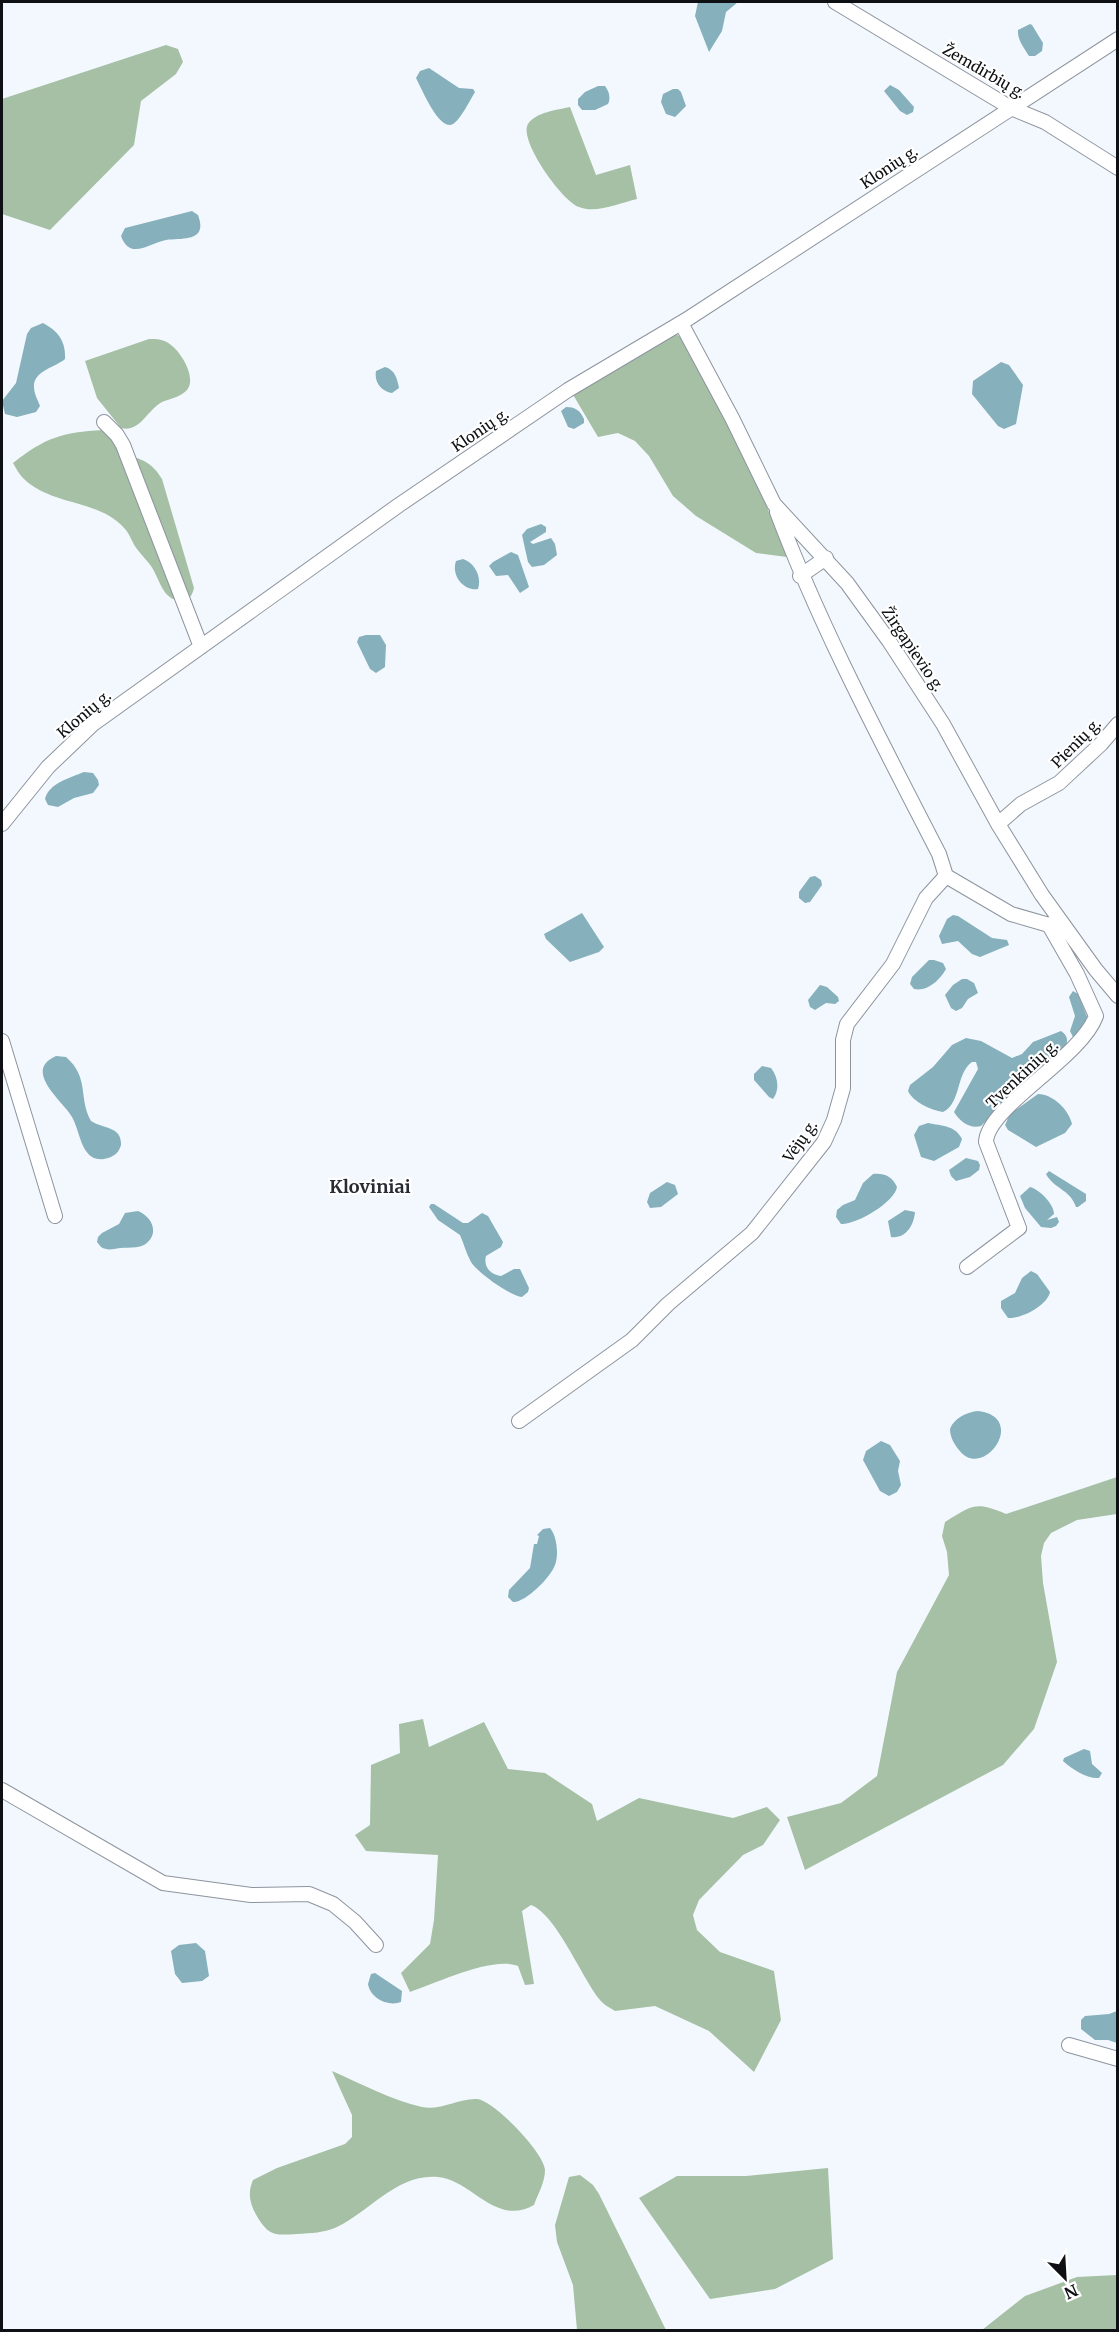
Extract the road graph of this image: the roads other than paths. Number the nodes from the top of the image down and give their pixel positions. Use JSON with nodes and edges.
{"nodes":[{"id":1,"x":835,"y":2,"type":"edge"},
{"id":2,"x":1118,"y":39,"type":"edge"},
{"id":3,"x":1011,"y":108,"type":"junction"},
{"id":4,"x":1118,"y":168,"type":"edge"},
{"id":5,"x":681,"y":323,"type":"junction"},
{"id":6,"x":104,"y":422,"type":"dead end"},
{"id":7,"x":774,"y":504,"type":"junction"},
{"id":8,"x":826,"y":558,"type":"junction"},
{"id":9,"x":800,"y":576,"type":"junction"},
{"id":10,"x":201,"y":647,"type":"junction"},
{"id":11,"x":1118,"y":724,"type":"edge"},
{"id":12,"x":2,"y":824,"type":"edge"},
{"id":13,"x":998,"y":824,"type":"junction"},
{"id":14,"x":946,"y":876,"type":"junction"},
{"id":15,"x":1054,"y":923,"type":"junction"},
{"id":16,"x":1118,"y":996,"type":"edge"},
{"id":17,"x":2,"y":1041,"type":"edge"},
{"id":18,"x":55,"y":1216,"type":"dead end"},
{"id":19,"x":967,"y":1267,"type":"dead end"},
{"id":20,"x":519,"y":1421,"type":"dead end"},
{"id":21,"x":2,"y":1790,"type":"edge"},
{"id":22,"x":376,"y":1945,"type":"dead end"},
{"id":23,"x":1069,"y":2045,"type":"dead end"},
{"id":24,"x":1118,"y":2059,"type":"edge"}],
"edges":[{"from":1,"to":3,"type":"street","name":"Žemdirbių g."},
{"from":2,"to":3,"type":"street","name":"Klonių g."},
{"from":3,"to":4,"type":"street","name":"Žemdirbių g."},
{"from":3,"to":5,"type":"street","name":"Klonių g."},
{"from":5,"to":7,"type":"street","name":"Žirgapievio g."},
{"from":5,"to":10,"type":"street","name":"Klonių g."},
{"from":6,"to":10,"type":"street"},
{"from":7,"to":8,"type":"street","name":"Žirgapievio g."},
{"from":7,"to":9,"type":"street"},
{"from":8,"to":9,"type":"street"},
{"from":8,"to":13,"type":"street","name":"Žirgapievio g."},
{"from":9,"to":14,"type":"street"},
{"from":10,"to":12,"type":"street","name":"Klonių g."},
{"from":11,"to":13,"type":"street","name":"Pienių g."},
{"from":13,"to":15,"type":"street","name":"Žirgapievio g."},
{"from":14,"to":15,"type":"street"},
{"from":14,"to":20,"type":"street","name":"Vėjų g."},
{"from":15,"to":16,"type":"street","name":"Žirgapievio g."},
{"from":15,"to":19,"type":"street","name":"Tvenkinių g."},
{"from":17,"to":18,"type":"street"},
{"from":21,"to":22,"type":"street"},
{"from":23,"to":24,"type":"street"}]}
